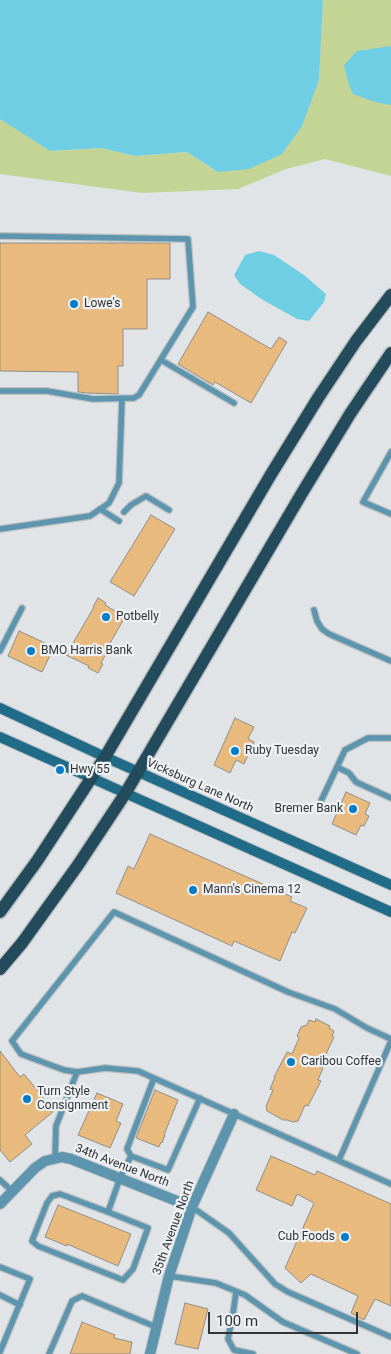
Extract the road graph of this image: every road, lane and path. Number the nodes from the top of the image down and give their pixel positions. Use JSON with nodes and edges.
{"nodes":[{"id":1,"x":0,"y":236,"type":"edge"},
{"id":2,"x":391,"y":295,"type":"edge"},
{"id":3,"x":391,"y":353,"type":"edge"},
{"id":4,"x":161,"y":360,"type":"junction"},
{"id":5,"x":0,"y":390,"type":"edge"},
{"id":6,"x":122,"y":399,"type":"junction"},
{"id":7,"x":234,"y":403,"type":"dead end"},
{"id":8,"x":391,"y":452,"type":"edge"},
{"id":9,"x":100,"y":509,"type":"junction"},
{"id":10,"x":169,"y":510,"type":"dead end"},
{"id":11,"x":124,"y":512,"type":"dead end"},
{"id":12,"x":391,"y":514,"type":"edge"},
{"id":13,"x":119,"y":521,"type":"dead end"},
{"id":14,"x":0,"y":529,"type":"edge"},
{"id":15,"x":22,"y":608,"type":"dead end"},
{"id":16,"x":314,"y":610,"type":"dead end"},
{"id":17,"x":0,"y":651,"type":"edge"},
{"id":18,"x":391,"y":661,"type":"edge"},
{"id":19,"x":0,"y":708,"type":"edge"},
{"id":20,"x":0,"y":737,"type":"edge"},
{"id":21,"x":391,"y":738,"type":"edge"},
{"id":22,"x":105,"y":757,"type":"junction"},
{"id":23,"x":337,"y":767,"type":"junction"},
{"id":24,"x":138,"y":772,"type":"junction"},
{"id":25,"x":92,"y":778,"type":"junction"},
{"id":26,"x":125,"y":794,"type":"junction"},
{"id":27,"x":391,"y":798,"type":"edge"},
{"id":28,"x":321,"y":801,"type":"dead end"},
{"id":29,"x":391,"y":885,"type":"edge"},
{"id":30,"x":0,"y":912,"type":"edge"},
{"id":31,"x":391,"y":912,"type":"edge"},
{"id":32,"x":0,"y":969,"type":"edge"},
{"id":33,"x":391,"y":1040,"type":"edge"},
{"id":34,"x":77,"y":1072,"type":"junction"},
{"id":35,"x":154,"y":1078,"type":"junction"},
{"id":36,"x":200,"y":1098,"type":"junction"},
{"id":37,"x":234,"y":1114,"type":"junction"},
{"id":38,"x":131,"y":1156,"type":"junction"},
{"id":39,"x":55,"y":1158,"type":"junction"},
{"id":40,"x":338,"y":1160,"type":"junction"},
{"id":41,"x":120,"y":1178,"type":"junction"},
{"id":42,"x":0,"y":1180,"type":"edge"},
{"id":43,"x":391,"y":1184,"type":"edge"},
{"id":44,"x":12,"y":1191,"type":"junction"},
{"id":45,"x":0,"y":1204,"type":"edge"},
{"id":46,"x":192,"y":1207,"type":"junction"},
{"id":47,"x":108,"y":1212,"type":"junction"},
{"id":48,"x":0,"y":1267,"type":"edge"},
{"id":49,"x":169,"y":1276,"type":"junction"},
{"id":50,"x":236,"y":1292,"type":"junction"},
{"id":51,"x":0,"y":1294,"type":"edge"},
{"id":52,"x":20,"y":1305,"type":"junction"},
{"id":53,"x":156,"y":1326,"type":"junction"},
{"id":54,"x":391,"y":1337,"type":"edge"},
{"id":55,"x":0,"y":1352,"type":"edge"},
{"id":56,"x":49,"y":1354,"type":"edge"},
{"id":57,"x":150,"y":1354,"type":"edge"},
{"id":58,"x":253,"y":1354,"type":"edge"},
{"id":59,"x":357,"y":1354,"type":"edge"}],
"edges":[{"from":1,"to":4,"type":"lane"},
{"from":2,"to":22,"type":"main road"},
{"from":3,"to":24,"type":"main road"},
{"from":4,"to":6,"type":"lane"},
{"from":4,"to":7,"type":"lane"},
{"from":5,"to":6,"type":"lane"},
{"from":6,"to":9,"type":"lane"},
{"from":8,"to":12,"type":"lane"},
{"from":9,"to":13,"type":"lane"},
{"from":9,"to":14,"type":"lane"},
{"from":10,"to":11,"type":"lane"},
{"from":15,"to":17,"type":"lane"},
{"from":16,"to":18,"type":"lane"},
{"from":19,"to":22,"type":"main road","name":"Vicksburg Lane North"},
{"from":20,"to":25,"type":"main road"},
{"from":21,"to":23,"type":"lane"},
{"from":22,"to":24,"type":"main road","name":"Vicksburg Lane North"},
{"from":22,"to":25,"type":"main road"},
{"from":23,"to":27,"type":"lane"},
{"from":23,"to":28,"type":"lane"},
{"from":24,"to":26,"type":"main road"},
{"from":24,"to":29,"type":"main road","name":"Vicksburg Lane North"},
{"from":25,"to":26,"type":"main road"},
{"from":25,"to":30,"type":"main road"},
{"from":26,"to":31,"type":"main road"},
{"from":26,"to":32,"type":"main road"},
{"from":33,"to":34,"type":"lane"},
{"from":33,"to":40,"type":"lane"},
{"from":34,"to":35,"type":"lane"},
{"from":34,"to":39,"type":"lane"},
{"from":35,"to":36,"type":"lane"},
{"from":35,"to":38,"type":"lane"},
{"from":36,"to":37,"type":"lane"},
{"from":36,"to":38,"type":"lane"},
{"from":37,"to":40,"type":"lane"},
{"from":37,"to":46,"type":"street","name":"35th Avenue North"},
{"from":38,"to":41,"type":"lane"},
{"from":39,"to":41,"type":"street","name":"34th Avenue North"},
{"from":39,"to":44,"type":"street","name":"34th Avenue North"},
{"from":40,"to":43,"type":"lane"},
{"from":41,"to":46,"type":"street","name":"34th Avenue North"},
{"from":41,"to":47,"type":"lane"},
{"from":42,"to":44,"type":"lane"},
{"from":44,"to":45,"type":"street","name":"34th Avenue North"},
{"from":46,"to":49,"type":"street","name":"35th Avenue North"},
{"from":46,"to":54,"type":"lane"},
{"from":47,"to":47,"type":"lane"},
{"from":48,"to":52,"type":"lane"},
{"from":49,"to":50,"type":"lane"},
{"from":49,"to":53,"type":"street","name":"35th Avenue North"},
{"from":50,"to":58,"type":"lane"},
{"from":50,"to":59,"type":"lane"},
{"from":51,"to":52,"type":"lane"},
{"from":52,"to":55,"type":"lane"},
{"from":53,"to":56,"type":"lane"},
{"from":53,"to":57,"type":"street","name":"35th Avenue North"}]}
